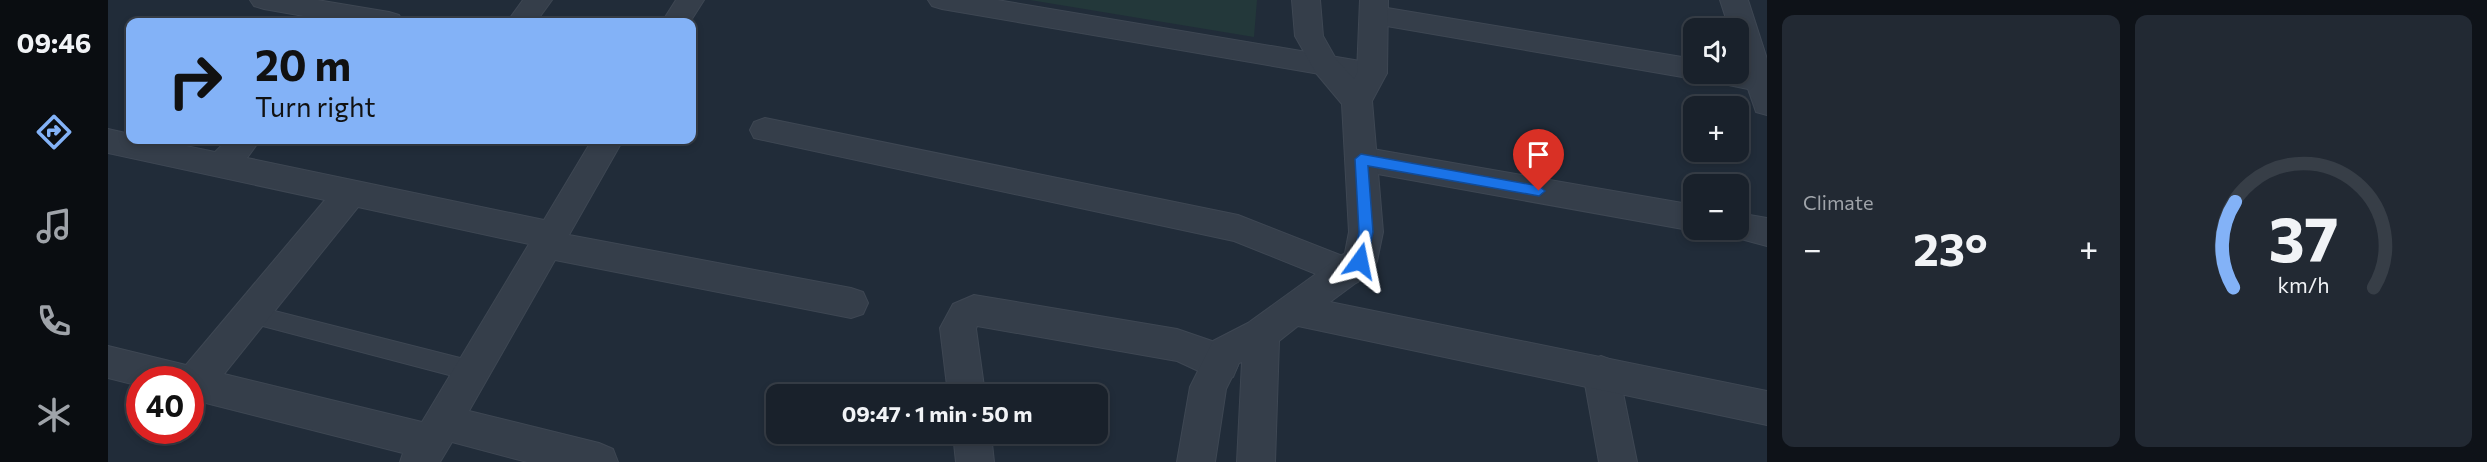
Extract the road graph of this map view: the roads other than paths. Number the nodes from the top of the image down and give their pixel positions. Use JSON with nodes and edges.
{"nodes":[{"id":1,"x":264,"y":0,"type":"edge"},
{"id":2,"x":538,"y":0,"type":"edge"},
{"id":3,"x":690,"y":0,"type":"edge"},
{"id":4,"x":942,"y":0,"type":"edge"},
{"id":5,"x":1306,"y":0,"type":"edge"},
{"id":6,"x":1734,"y":0,"type":"edge"},
{"id":7,"x":1375,"y":7,"type":"edge"},
{"id":8,"x":345,"y":18,"type":"edge"},
{"id":9,"x":524,"y":18,"type":"edge"},
{"id":10,"x":679,"y":18,"type":"edge"},
{"id":11,"x":1326,"y":66,"type":"junction"},
{"id":12,"x":1683,"y":67,"type":"edge"},
{"id":13,"x":1749,"y":84,"type":"edge"},
{"id":14,"x":1365,"y":87,"type":"junction"},
{"id":15,"x":1764,"y":89,"type":"edge"},
{"id":16,"x":765,"y":130,"type":"dead end"},
{"id":17,"x":109,"y":142,"type":"edge"},
{"id":18,"x":241,"y":144,"type":"edge"},
{"id":19,"x":606,"y":144,"type":"edge"},
{"id":20,"x":1361,"y":159,"type":"junction"},
{"id":21,"x":222,"y":165,"type":"junction"},
{"id":22,"x":350,"y":193,"type":"junction"},
{"id":23,"x":1683,"y":216,"type":"edge"},
{"id":24,"x":1749,"y":228,"type":"edge"},
{"id":25,"x":1767,"y":231,"type":"edge"},
{"id":26,"x":549,"y":240,"type":"junction"},
{"id":27,"x":1346,"y":272,"type":"junction"},
{"id":28,"x":851,"y":303,"type":"dead end"},
{"id":29,"x":1293,"y":310,"type":"junction"},
{"id":30,"x":251,"y":314,"type":"junction"},
{"id":31,"x":1261,"y":334,"type":"junction"},
{"id":32,"x":108,"y":362,"type":"edge"},
{"id":33,"x":1220,"y":365,"type":"junction"},
{"id":34,"x":126,"y":366,"type":"edge"},
{"id":35,"x":203,"y":366,"type":"edge"},
{"id":36,"x":472,"y":371,"type":"junction"},
{"id":37,"x":1601,"y":373,"type":"junction"},
{"id":38,"x":965,"y":384,"type":"edge"},
{"id":39,"x":204,"y":386,"type":"edge"},
{"id":40,"x":1767,"y":408,"type":"edge"},
{"id":41,"x":430,"y":442,"type":"edge"},
{"id":42,"x":973,"y":444,"type":"edge"},
{"id":43,"x":599,"y":462,"type":"edge"},
{"id":44,"x":975,"y":462,"type":"edge"},
{"id":45,"x":1196,"y":462,"type":"edge"},
{"id":46,"x":1256,"y":462,"type":"edge"},
{"id":47,"x":1618,"y":462,"type":"edge"}],
"edges":[{"from":1,"to":8,"type":"street"},
{"from":2,"to":9,"type":"street"},
{"from":3,"to":10,"type":"street"},
{"from":4,"to":11,"type":"street"},
{"from":5,"to":11,"type":"street"},
{"from":6,"to":15,"type":"street"},
{"from":7,"to":12,"type":"street"},
{"from":7,"to":14,"type":"street"},
{"from":11,"to":14,"type":"street"},
{"from":13,"to":15,"type":"street"},
{"from":14,"to":20,"type":"street"},
{"from":16,"to":27,"type":"street"},
{"from":17,"to":21,"type":"street"},
{"from":18,"to":21,"type":"street"},
{"from":19,"to":26,"type":"street"},
{"from":20,"to":23,"type":"street"},
{"from":20,"to":27,"type":"street"},
{"from":21,"to":22,"type":"street"},
{"from":22,"to":26,"type":"street"},
{"from":22,"to":30,"type":"street"},
{"from":24,"to":25,"type":"street"},
{"from":26,"to":28,"type":"street"},
{"from":26,"to":36,"type":"street"},
{"from":27,"to":29,"type":"street"},
{"from":29,"to":31,"type":"street"},
{"from":29,"to":37,"type":"street"},
{"from":30,"to":35,"type":"street"},
{"from":30,"to":36,"type":"lane"},
{"from":31,"to":33,"type":"street"},
{"from":31,"to":46,"type":"street"},
{"from":32,"to":34,"type":"street"},
{"from":33,"to":38,"type":"street"},
{"from":33,"to":45,"type":"street"},
{"from":36,"to":41,"type":"street"},
{"from":37,"to":40,"type":"street"},
{"from":37,"to":47,"type":"street"},
{"from":39,"to":41,"type":"street"},
{"from":41,"to":43,"type":"street"},
{"from":42,"to":44,"type":"street"}]}
